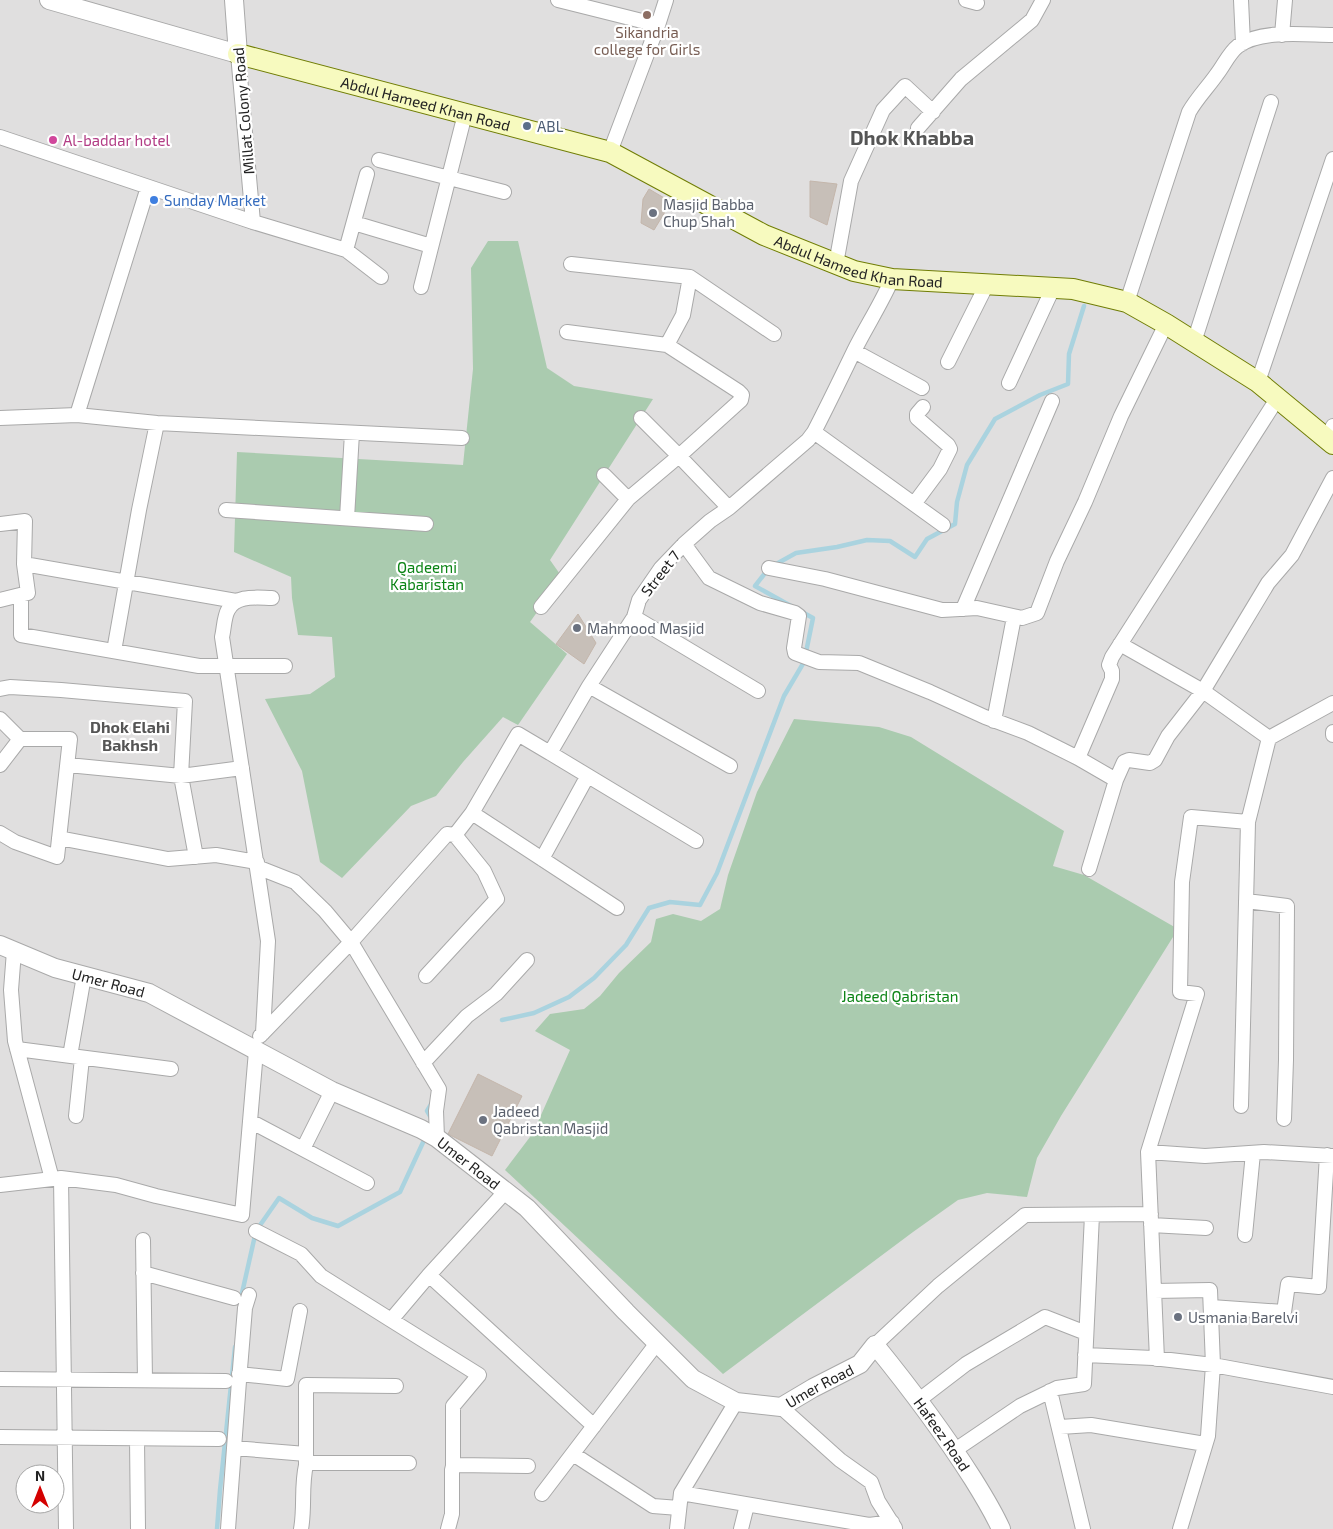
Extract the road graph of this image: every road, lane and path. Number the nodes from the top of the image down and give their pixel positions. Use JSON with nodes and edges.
{"nodes":[{"id":1,"x":49,"y":0,"type":"edge"},
{"id":2,"x":234,"y":0,"type":"edge"},
{"id":3,"x":559,"y":0,"type":"edge"},
{"id":4,"x":666,"y":0,"type":"edge"},
{"id":5,"x":1043,"y":0,"type":"edge"},
{"id":6,"x":1241,"y":0,"type":"edge"},
{"id":7,"x":1285,"y":0,"type":"edge"},
{"id":8,"x":72,"y":3,"type":"edge"},
{"id":9,"x":658,"y":25,"type":"junction"},
{"id":10,"x":1282,"y":35,"type":"junction"},
{"id":11,"x":1333,"y":35,"type":"edge"},
{"id":12,"x":1243,"y":43,"type":"junction"},
{"id":13,"x":238,"y":54,"type":"junction"},
{"id":14,"x":1271,"y":102,"type":"dead end"},
{"id":15,"x":932,"y":112,"type":"junction"},
{"id":16,"x":465,"y":114,"type":"junction"},
{"id":17,"x":918,"y":128,"type":"dead end"},
{"id":18,"x":0,"y":137,"type":"edge"},
{"id":19,"x":610,"y":152,"type":"junction"},
{"id":20,"x":1333,"y":159,"type":"edge"},
{"id":21,"x":379,"y":160,"type":"dead end"},
{"id":22,"x":368,"y":174,"type":"dead end"},
{"id":23,"x":449,"y":177,"type":"junction"},
{"id":24,"x":148,"y":187,"type":"junction"},
{"id":25,"x":504,"y":192,"type":"dead end"},
{"id":26,"x":253,"y":222,"type":"junction"},
{"id":27,"x":354,"y":223,"type":"junction"},
{"id":28,"x":431,"y":246,"type":"junction"},
{"id":29,"x":346,"y":250,"type":"junction"},
{"id":30,"x":571,"y":264,"type":"dead end"},
{"id":31,"x":836,"y":264,"type":"junction"},
{"id":32,"x":381,"y":277,"type":"dead end"},
{"id":33,"x":690,"y":277,"type":"junction"},
{"id":34,"x":892,"y":279,"type":"junction"},
{"id":35,"x":987,"y":284,"type":"junction"},
{"id":36,"x":421,"y":287,"type":"dead end"},
{"id":37,"x":1053,"y":288,"type":"junction"},
{"id":38,"x":1127,"y":302,"type":"junction"},
{"id":39,"x":1166,"y":324,"type":"junction"},
{"id":40,"x":567,"y":332,"type":"dead end"},
{"id":41,"x":774,"y":334,"type":"dead end"},
{"id":42,"x":1194,"y":342,"type":"junction"},
{"id":43,"x":667,"y":345,"type":"junction"},
{"id":44,"x":854,"y":351,"type":"junction"},
{"id":45,"x":948,"y":362,"type":"dead end"},
{"id":46,"x":1258,"y":382,"type":"junction"},
{"id":47,"x":1009,"y":384,"type":"dead end"},
{"id":48,"x":922,"y":388,"type":"dead end"},
{"id":49,"x":1277,"y":399,"type":"junction"},
{"id":50,"x":1052,"y":402,"type":"dead end"},
{"id":51,"x":923,"y":407,"type":"dead end"},
{"id":52,"x":77,"y":415,"type":"junction"},
{"id":53,"x":0,"y":418,"type":"edge"},
{"id":54,"x":641,"y":418,"type":"dead end"},
{"id":55,"x":156,"y":423,"type":"junction"},
{"id":56,"x":814,"y":432,"type":"junction"},
{"id":57,"x":352,"y":433,"type":"junction"},
{"id":58,"x":1331,"y":436,"type":"edge"},
{"id":59,"x":462,"y":438,"type":"dead end"},
{"id":60,"x":679,"y":456,"type":"junction"},
{"id":61,"x":604,"y":475,"type":"dead end"},
{"id":62,"x":1333,"y":478,"type":"edge"},
{"id":63,"x":628,"y":500,"type":"junction"},
{"id":64,"x":914,"y":504,"type":"junction"},
{"id":65,"x":729,"y":508,"type":"junction"},
{"id":66,"x":226,"y":510,"type":"dead end"},
{"id":67,"x":347,"y":518,"type":"junction"},
{"id":68,"x":0,"y":524,"type":"edge"},
{"id":69,"x":426,"y":524,"type":"dead end"},
{"id":70,"x":944,"y":525,"type":"dead end"},
{"id":71,"x":684,"y":544,"type":"junction"},
{"id":72,"x":24,"y":564,"type":"junction"},
{"id":73,"x":769,"y":568,"type":"dead end"},
{"id":74,"x":126,"y":582,"type":"junction"},
{"id":75,"x":21,"y":595,"type":"junction"},
{"id":76,"x":272,"y":598,"type":"dead end"},
{"id":77,"x":0,"y":600,"type":"edge"},
{"id":78,"x":236,"y":601,"type":"junction"},
{"id":79,"x":541,"y":607,"type":"dead end"},
{"id":80,"x":963,"y":609,"type":"junction"},
{"id":81,"x":634,"y":617,"type":"junction"},
{"id":82,"x":1014,"y":617,"type":"junction"},
{"id":83,"x":1120,"y":644,"type":"junction"},
{"id":84,"x":114,"y":651,"type":"junction"},
{"id":85,"x":226,"y":666,"type":"junction"},
{"id":86,"x":285,"y":666,"type":"dead end"},
{"id":87,"x":589,"y":686,"type":"junction"},
{"id":88,"x":0,"y":689,"type":"edge"},
{"id":89,"x":758,"y":691,"type":"dead end"},
{"id":90,"x":1204,"y":692,"type":"junction"},
{"id":91,"x":1333,"y":703,"type":"edge"},
{"id":92,"x":0,"y":718,"type":"edge"},
{"id":93,"x":994,"y":721,"type":"junction"},
{"id":94,"x":1269,"y":738,"type":"junction"},
{"id":95,"x":20,"y":739,"type":"junction"},
{"id":96,"x":550,"y":753,"type":"junction"},
{"id":97,"x":1078,"y":758,"type":"junction"},
{"id":98,"x":0,"y":765,"type":"edge"},
{"id":99,"x":68,"y":765,"type":"junction"},
{"id":100,"x":730,"y":766,"type":"dead end"},
{"id":101,"x":242,"y":768,"type":"junction"},
{"id":102,"x":181,"y":776,"type":"junction"},
{"id":103,"x":587,"y":777,"type":"junction"},
{"id":104,"x":1116,"y":780,"type":"junction"},
{"id":105,"x":472,"y":813,"type":"junction"},
{"id":106,"x":1248,"y":822,"type":"junction"},
{"id":107,"x":0,"y":833,"type":"edge"},
{"id":108,"x":455,"y":835,"type":"junction"},
{"id":109,"x":59,"y":838,"type":"junction"},
{"id":110,"x":696,"y":841,"type":"dead end"},
{"id":111,"x":196,"y":857,"type":"junction"},
{"id":112,"x":542,"y":859,"type":"junction"},
{"id":113,"x":257,"y":865,"type":"junction"},
{"id":114,"x":1089,"y":869,"type":"dead end"},
{"id":115,"x":1246,"y":901,"type":"junction"},
{"id":116,"x":617,"y":908,"type":"dead end"},
{"id":117,"x":351,"y":942,"type":"junction"},
{"id":118,"x":7,"y":948,"type":"edge"},
{"id":119,"x":526,"y":960,"type":"dead end"},
{"id":120,"x":84,"y":976,"type":"junction"},
{"id":121,"x":426,"y":976,"type":"dead end"},
{"id":122,"x":263,"y":1033,"type":"junction"},
{"id":123,"x":17,"y":1049,"type":"junction"},
{"id":124,"x":253,"y":1050,"type":"junction"},
{"id":125,"x":76,"y":1057,"type":"junction"},
{"id":126,"x":423,"y":1063,"type":"junction"},
{"id":127,"x":171,"y":1069,"type":"dead end"},
{"id":128,"x":332,"y":1091,"type":"junction"},
{"id":129,"x":1241,"y":1106,"type":"dead end"},
{"id":130,"x":76,"y":1116,"type":"dead end"},
{"id":131,"x":1284,"y":1119,"type":"dead end"},
{"id":132,"x":250,"y":1121,"type":"junction"},
{"id":133,"x":438,"y":1138,"type":"junction"},
{"id":134,"x":303,"y":1149,"type":"junction"},
{"id":135,"x":1148,"y":1152,"type":"junction"},
{"id":136,"x":1253,"y":1153,"type":"junction"},
{"id":137,"x":1330,"y":1156,"type":"edge"},
{"id":138,"x":57,"y":1179,"type":"junction"},
{"id":139,"x":367,"y":1183,"type":"dead end"},
{"id":140,"x":0,"y":1185,"type":"edge"},
{"id":141,"x":505,"y":1192,"type":"junction"},
{"id":142,"x":1092,"y":1214,"type":"junction"},
{"id":143,"x":1151,"y":1219,"type":"junction"},
{"id":144,"x":1206,"y":1228,"type":"dead end"},
{"id":145,"x":256,"y":1231,"type":"dead end"},
{"id":146,"x":1245,"y":1235,"type":"dead end"},
{"id":147,"x":143,"y":1240,"type":"dead end"},
{"id":148,"x":143,"y":1274,"type":"junction"},
{"id":149,"x":429,"y":1275,"type":"junction"},
{"id":150,"x":1154,"y":1292,"type":"junction"},
{"id":151,"x":249,"y":1295,"type":"dead end"},
{"id":152,"x":234,"y":1298,"type":"dead end"},
{"id":153,"x":1210,"y":1307,"type":"junction"},
{"id":154,"x":300,"y":1311,"type":"dead end"},
{"id":155,"x":391,"y":1320,"type":"junction"},
{"id":156,"x":1086,"y":1333,"type":"junction"},
{"id":157,"x":657,"y":1343,"type":"junction"},
{"id":158,"x":875,"y":1345,"type":"junction"},
{"id":159,"x":1084,"y":1355,"type":"junction"},
{"id":160,"x":1157,"y":1359,"type":"junction"},
{"id":161,"x":1213,"y":1365,"type":"junction"},
{"id":162,"x":239,"y":1374,"type":"junction"},
{"id":163,"x":0,"y":1379,"type":"edge"},
{"id":164,"x":64,"y":1380,"type":"junction"},
{"id":165,"x":145,"y":1380,"type":"junction"},
{"id":166,"x":226,"y":1381,"type":"dead end"},
{"id":167,"x":396,"y":1386,"type":"dead end"},
{"id":168,"x":1333,"y":1387,"type":"edge"},
{"id":169,"x":1050,"y":1391,"type":"junction"},
{"id":170,"x":919,"y":1400,"type":"junction"},
{"id":171,"x":736,"y":1402,"type":"junction"},
{"id":172,"x":781,"y":1408,"type":"junction"},
{"id":173,"x":594,"y":1426,"type":"junction"},
{"id":174,"x":1060,"y":1427,"type":"junction"},
{"id":175,"x":0,"y":1437,"type":"edge"},
{"id":176,"x":64,"y":1438,"type":"junction"},
{"id":177,"x":137,"y":1439,"type":"junction"},
{"id":178,"x":219,"y":1439,"type":"dead end"},
{"id":179,"x":1205,"y":1444,"type":"junction"},
{"id":180,"x":234,"y":1448,"type":"junction"},
{"id":181,"x":955,"y":1450,"type":"junction"},
{"id":182,"x":572,"y":1454,"type":"junction"},
{"id":183,"x":306,"y":1459,"type":"junction"},
{"id":184,"x":409,"y":1463,"type":"dead end"},
{"id":185,"x":453,"y":1466,"type":"junction"},
{"id":186,"x":528,"y":1466,"type":"dead end"},
{"id":187,"x":680,"y":1493,"type":"junction"},
{"id":188,"x":542,"y":1494,"type":"dead end"},
{"id":189,"x":747,"y":1504,"type":"junction"},
{"id":190,"x":679,"y":1508,"type":"junction"},
{"id":191,"x":894,"y":1526,"type":"edge"},
{"id":192,"x":1084,"y":1528,"type":"edge"},
{"id":193,"x":66,"y":1529,"type":"edge"},
{"id":194,"x":138,"y":1529,"type":"edge"},
{"id":195,"x":228,"y":1529,"type":"edge"},
{"id":196,"x":301,"y":1529,"type":"edge"},
{"id":197,"x":448,"y":1529,"type":"edge"},
{"id":198,"x":677,"y":1529,"type":"edge"},
{"id":199,"x":741,"y":1529,"type":"edge"},
{"id":200,"x":1001,"y":1529,"type":"edge"},
{"id":201,"x":1180,"y":1529,"type":"edge"}],
"edges":[{"from":1,"to":8,"type":"street","name":"Abdul Hameed Khan Road"},
{"from":2,"to":13,"type":"street","name":"Millat Colony Road"},
{"from":3,"to":9,"type":"street"},
{"from":4,"to":9,"type":"street"},
{"from":5,"to":15,"type":"street"},
{"from":6,"to":12,"type":"street"},
{"from":7,"to":10,"type":"street"},
{"from":8,"to":13,"type":"street","name":"Abdul Hameed Khan Road"},
{"from":9,"to":19,"type":"street"},
{"from":10,"to":11,"type":"street"},
{"from":10,"to":12,"type":"street"},
{"from":12,"to":38,"type":"street"},
{"from":13,"to":16,"type":"main road","name":"Abdul Hameed Khan Road"},
{"from":13,"to":26,"type":"street","name":"Millat Colony Road"},
{"from":14,"to":42,"type":"street"},
{"from":15,"to":17,"type":"street"},
{"from":15,"to":31,"type":"street"},
{"from":16,"to":19,"type":"main road","name":"Abdul Hameed Khan Road"},
{"from":16,"to":23,"type":"street"},
{"from":18,"to":24,"type":"street"},
{"from":19,"to":31,"type":"main road","name":"Abdul Hameed Khan Road"},
{"from":20,"to":46,"type":"street"},
{"from":21,"to":23,"type":"street"},
{"from":22,"to":27,"type":"street"},
{"from":23,"to":25,"type":"street"},
{"from":23,"to":28,"type":"street"},
{"from":24,"to":26,"type":"street"},
{"from":24,"to":52,"type":"street"},
{"from":26,"to":29,"type":"street"},
{"from":27,"to":28,"type":"street"},
{"from":27,"to":29,"type":"street"},
{"from":28,"to":36,"type":"street"},
{"from":29,"to":32,"type":"street"},
{"from":30,"to":33,"type":"street"},
{"from":31,"to":34,"type":"main road","name":"Abdul Hameed Khan Road"},
{"from":33,"to":41,"type":"street"},
{"from":33,"to":43,"type":"street"},
{"from":34,"to":35,"type":"main road","name":"Abdul Hameed Khan Road"},
{"from":34,"to":44,"type":"street","name":"Street 7"},
{"from":35,"to":37,"type":"main road","name":"Abdul Hameed Khan Road"},
{"from":35,"to":45,"type":"street"},
{"from":37,"to":38,"type":"main road","name":"Abdul Hameed Khan Road"},
{"from":37,"to":47,"type":"street"},
{"from":38,"to":39,"type":"main road","name":"Abdul Hameed Khan Road"},
{"from":39,"to":42,"type":"main road","name":"Abdul Hameed Khan Road"},
{"from":39,"to":82,"type":"street"},
{"from":40,"to":43,"type":"street"},
{"from":42,"to":46,"type":"main road","name":"Abdul Hameed Khan Road"},
{"from":43,"to":60,"type":"street"},
{"from":44,"to":48,"type":"street"},
{"from":44,"to":56,"type":"street","name":"Street 7"},
{"from":46,"to":49,"type":"main road","name":"Abdul Hameed Khan Road"},
{"from":49,"to":58,"type":"main road","name":"Abdul Hameed Khan Road"},
{"from":49,"to":83,"type":"street"},
{"from":50,"to":80,"type":"street"},
{"from":51,"to":64,"type":"street"},
{"from":52,"to":53,"type":"street"},
{"from":52,"to":55,"type":"street"},
{"from":54,"to":60,"type":"street"},
{"from":55,"to":57,"type":"street"},
{"from":55,"to":74,"type":"street"},
{"from":56,"to":64,"type":"street"},
{"from":56,"to":65,"type":"street","name":"Street 7"},
{"from":57,"to":59,"type":"street"},
{"from":57,"to":67,"type":"street"},
{"from":60,"to":63,"type":"street"},
{"from":60,"to":65,"type":"street"},
{"from":61,"to":63,"type":"street"},
{"from":62,"to":90,"type":"street"},
{"from":63,"to":79,"type":"street"},
{"from":64,"to":70,"type":"street"},
{"from":65,"to":71,"type":"street","name":"Street 7"},
{"from":66,"to":67,"type":"street"},
{"from":67,"to":69,"type":"street"},
{"from":68,"to":72,"type":"street"},
{"from":71,"to":81,"type":"street","name":"Street 7"},
{"from":71,"to":93,"type":"street"},
{"from":72,"to":74,"type":"street"},
{"from":72,"to":75,"type":"street"},
{"from":73,"to":80,"type":"street"},
{"from":74,"to":78,"type":"street"},
{"from":74,"to":84,"type":"street"},
{"from":75,"to":77,"type":"street"},
{"from":75,"to":84,"type":"street"},
{"from":76,"to":78,"type":"street"},
{"from":78,"to":85,"type":"street"},
{"from":80,"to":82,"type":"street"},
{"from":81,"to":87,"type":"street","name":"Street 7"},
{"from":81,"to":89,"type":"street"},
{"from":82,"to":93,"type":"street"},
{"from":83,"to":90,"type":"street"},
{"from":83,"to":97,"type":"street"},
{"from":84,"to":85,"type":"street"},
{"from":85,"to":86,"type":"street"},
{"from":85,"to":101,"type":"street"},
{"from":87,"to":96,"type":"street","name":"Street 7"},
{"from":87,"to":100,"type":"street"},
{"from":88,"to":102,"type":"street"},
{"from":90,"to":94,"type":"street"},
{"from":90,"to":104,"type":"street"},
{"from":91,"to":94,"type":"street"},
{"from":92,"to":95,"type":"street"},
{"from":93,"to":97,"type":"street"},
{"from":94,"to":106,"type":"street"},
{"from":95,"to":98,"type":"street"},
{"from":95,"to":99,"type":"street"},
{"from":96,"to":103,"type":"street"},
{"from":96,"to":105,"type":"street"},
{"from":97,"to":104,"type":"street"},
{"from":99,"to":102,"type":"street"},
{"from":99,"to":109,"type":"street"},
{"from":101,"to":102,"type":"street"},
{"from":101,"to":113,"type":"street"},
{"from":102,"to":111,"type":"street"},
{"from":103,"to":110,"type":"street"},
{"from":103,"to":112,"type":"street"},
{"from":104,"to":114,"type":"street"},
{"from":105,"to":108,"type":"street"},
{"from":105,"to":112,"type":"street"},
{"from":106,"to":115,"type":"street"},
{"from":106,"to":135,"type":"street"},
{"from":107,"to":109,"type":"street"},
{"from":108,"to":117,"type":"street"},
{"from":108,"to":121,"type":"street"},
{"from":109,"to":111,"type":"street"},
{"from":111,"to":113,"type":"street"},
{"from":112,"to":116,"type":"street"},
{"from":113,"to":117,"type":"street"},
{"from":113,"to":122,"type":"street"},
{"from":115,"to":129,"type":"street"},
{"from":115,"to":131,"type":"street"},
{"from":117,"to":122,"type":"street"},
{"from":117,"to":126,"type":"street"},
{"from":118,"to":120,"type":"street","name":"Umer Road"},
{"from":118,"to":123,"type":"street"},
{"from":119,"to":126,"type":"street"},
{"from":120,"to":124,"type":"street","name":"Umer Road"},
{"from":120,"to":125,"type":"street"},
{"from":122,"to":124,"type":"street"},
{"from":123,"to":125,"type":"street"},
{"from":123,"to":138,"type":"street"},
{"from":124,"to":128,"type":"street","name":"Umer Road"},
{"from":124,"to":132,"type":"street"},
{"from":125,"to":127,"type":"street"},
{"from":125,"to":130,"type":"street"},
{"from":126,"to":133,"type":"street"},
{"from":128,"to":133,"type":"street","name":"Umer Road"},
{"from":128,"to":134,"type":"street"},
{"from":132,"to":134,"type":"street"},
{"from":132,"to":138,"type":"street"},
{"from":133,"to":141,"type":"street","name":"Umer Road"},
{"from":134,"to":139,"type":"street"},
{"from":135,"to":136,"type":"street"},
{"from":135,"to":143,"type":"street"},
{"from":136,"to":137,"type":"street"},
{"from":136,"to":146,"type":"street"},
{"from":137,"to":153,"type":"street"},
{"from":138,"to":140,"type":"street"},
{"from":138,"to":164,"type":"street"},
{"from":141,"to":149,"type":"street"},
{"from":141,"to":157,"type":"street","name":"Umer Road"},
{"from":142,"to":143,"type":"street"},
{"from":142,"to":156,"type":"street"},
{"from":142,"to":158,"type":"street"},
{"from":143,"to":144,"type":"street"},
{"from":143,"to":150,"type":"street"},
{"from":145,"to":155,"type":"street"},
{"from":147,"to":148,"type":"street"},
{"from":148,"to":152,"type":"street"},
{"from":148,"to":165,"type":"street"},
{"from":149,"to":155,"type":"street"},
{"from":149,"to":173,"type":"street"},
{"from":150,"to":153,"type":"street"},
{"from":150,"to":160,"type":"street"},
{"from":151,"to":162,"type":"street"},
{"from":153,"to":161,"type":"street"},
{"from":154,"to":162,"type":"street"},
{"from":155,"to":185,"type":"street"},
{"from":156,"to":159,"type":"street"},
{"from":156,"to":170,"type":"street"},
{"from":157,"to":171,"type":"street","name":"Umer Road"},
{"from":157,"to":173,"type":"street"},
{"from":158,"to":170,"type":"street","name":"Hafeez Road"},
{"from":158,"to":172,"type":"street","name":"Umer Road"},
{"from":159,"to":160,"type":"street"},
{"from":159,"to":169,"type":"street"},
{"from":160,"to":161,"type":"street"},
{"from":161,"to":168,"type":"street"},
{"from":161,"to":179,"type":"street"},
{"from":162,"to":180,"type":"street"},
{"from":163,"to":164,"type":"street"},
{"from":164,"to":165,"type":"street"},
{"from":164,"to":176,"type":"street"},
{"from":165,"to":166,"type":"street"},
{"from":167,"to":183,"type":"street"},
{"from":169,"to":174,"type":"street"},
{"from":169,"to":181,"type":"street"},
{"from":170,"to":181,"type":"street","name":"Hafeez Road"},
{"from":171,"to":172,"type":"street","name":"Umer Road"},
{"from":171,"to":187,"type":"street"},
{"from":172,"to":191,"type":"street"},
{"from":173,"to":182,"type":"street"},
{"from":174,"to":179,"type":"street"},
{"from":174,"to":192,"type":"street"},
{"from":175,"to":176,"type":"street"},
{"from":176,"to":177,"type":"street"},
{"from":176,"to":193,"type":"street"},
{"from":177,"to":178,"type":"street"},
{"from":177,"to":194,"type":"street"},
{"from":179,"to":201,"type":"street"},
{"from":180,"to":183,"type":"street"},
{"from":180,"to":195,"type":"street"},
{"from":181,"to":200,"type":"street","name":"Hafeez Road"},
{"from":182,"to":188,"type":"street"},
{"from":182,"to":190,"type":"street"},
{"from":183,"to":184,"type":"street"},
{"from":183,"to":196,"type":"street"},
{"from":185,"to":186,"type":"street"},
{"from":185,"to":197,"type":"street"},
{"from":187,"to":189,"type":"street"},
{"from":187,"to":190,"type":"street"},
{"from":189,"to":191,"type":"street"},
{"from":189,"to":199,"type":"street"},
{"from":190,"to":198,"type":"street"}]}
